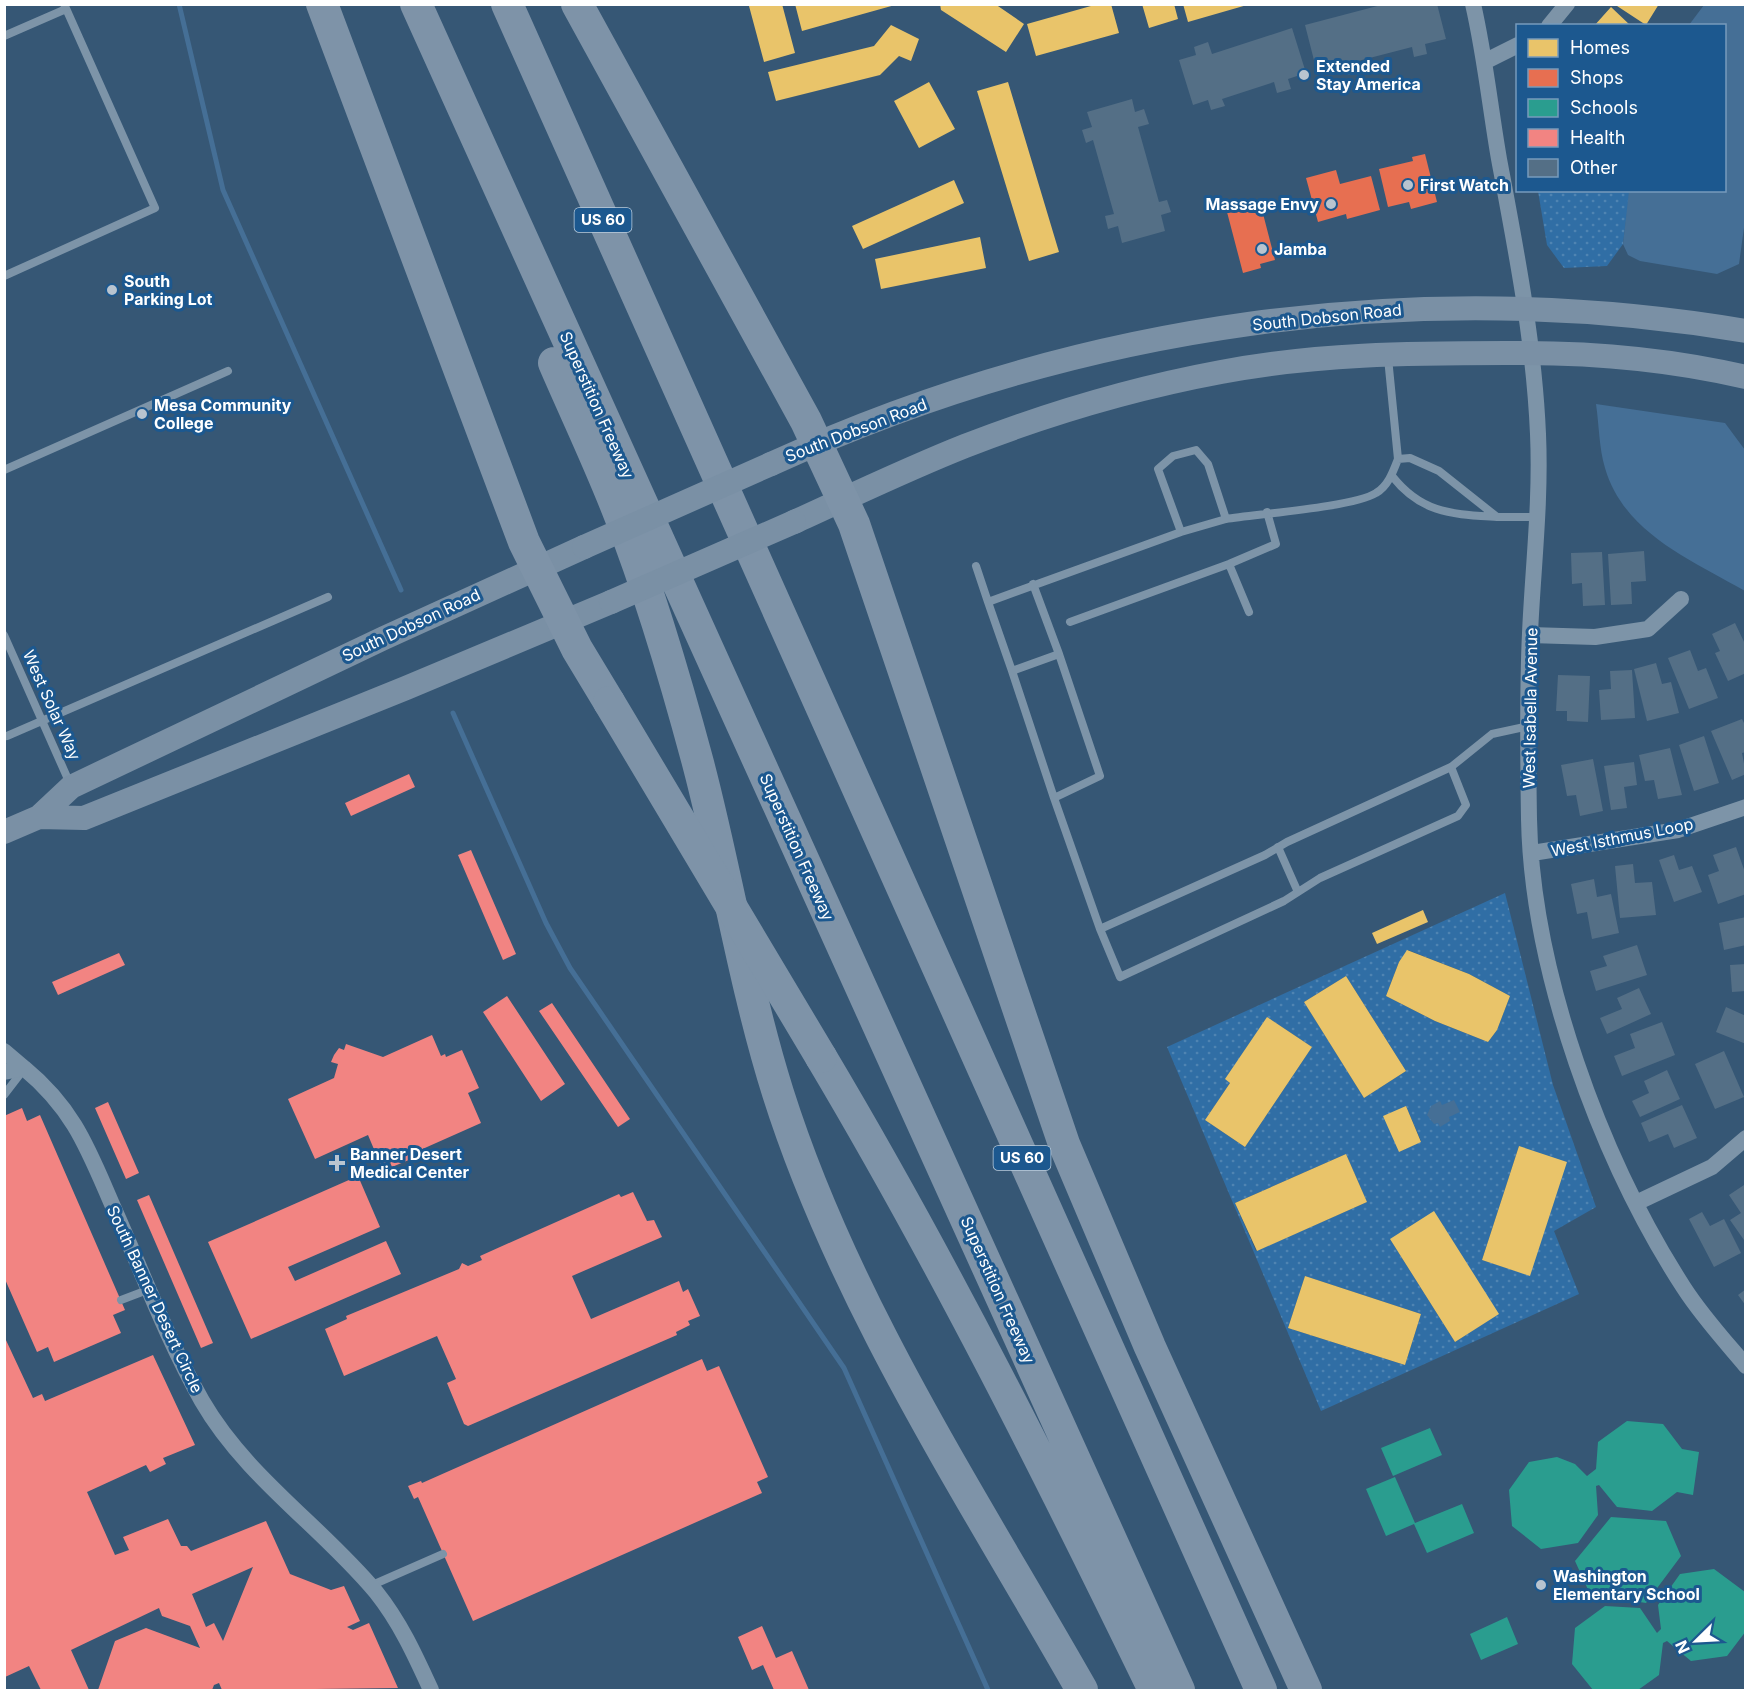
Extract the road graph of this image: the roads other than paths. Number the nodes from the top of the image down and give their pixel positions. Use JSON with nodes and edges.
{"nodes":[{"id":1,"x":322,"y":4,"type":"edge"},
{"id":2,"x":415,"y":4,"type":"edge"},
{"id":3,"x":507,"y":4,"type":"edge"},
{"id":4,"x":577,"y":4,"type":"edge"},
{"id":5,"x":1473,"y":4,"type":"edge"},
{"id":6,"x":1568,"y":4,"type":"edge"},
{"id":7,"x":65,"y":7,"type":"edge"},
{"id":8,"x":1551,"y":24,"type":"edge"},
{"id":9,"x":4,"y":36,"type":"edge"},
{"id":10,"x":1516,"y":46,"type":"edge"},
{"id":11,"x":1486,"y":61,"type":"junction"},
{"id":12,"x":4,"y":276,"type":"edge"},
{"id":13,"x":1526,"y":308,"type":"junction"},
{"id":14,"x":1746,"y":331,"type":"edge"},
{"id":15,"x":1531,"y":351,"type":"junction"},
{"id":16,"x":1388,"y":354,"type":"junction"},
{"id":17,"x":228,"y":371,"type":"dead end"},
{"id":18,"x":1746,"y":377,"type":"edge"},
{"id":19,"x":817,"y":443,"type":"junction"},
{"id":20,"x":1398,"y":459,"type":"junction"},
{"id":21,"x":4,"y":470,"type":"edge"},
{"id":22,"x":1392,"y":477,"type":"junction"},
{"id":23,"x":843,"y":500,"type":"junction"},
{"id":24,"x":1267,"y":512,"type":"junction"},
{"id":25,"x":1497,"y":517,"type":"junction"},
{"id":26,"x":1539,"y":517,"type":"junction"},
{"id":27,"x":1226,"y":519,"type":"junction"},
{"id":28,"x":1181,"y":532,"type":"junction"},
{"id":29,"x":1229,"y":564,"type":"junction"},
{"id":30,"x":975,"y":566,"type":"dead end"},
{"id":31,"x":535,"y":567,"type":"junction"},
{"id":32,"x":1033,"y":584,"type":"junction"},
{"id":33,"x":328,"y":597,"type":"dead end"},
{"id":34,"x":1681,"y":599,"type":"dead end"},
{"id":35,"x":988,"y":602,"type":"junction"},
{"id":36,"x":1249,"y":612,"type":"dead end"},
{"id":37,"x":1070,"y":622,"type":"dead end"},
{"id":38,"x":563,"y":623,"type":"junction"},
{"id":39,"x":4,"y":635,"type":"edge"},
{"id":40,"x":1530,"y":635,"type":"junction"},
{"id":41,"x":1059,"y":654,"type":"junction"},
{"id":42,"x":1012,"y":671,"type":"junction"},
{"id":43,"x":42,"y":721,"type":"junction"},
{"id":44,"x":1530,"y":726,"type":"junction"},
{"id":45,"x":7,"y":736,"type":"dead end"},
{"id":46,"x":1451,"y":767,"type":"junction"},
{"id":47,"x":71,"y":787,"type":"junction"},
{"id":48,"x":1054,"y":798,"type":"junction"},
{"id":49,"x":1746,"y":807,"type":"edge"},
{"id":50,"x":39,"y":817,"type":"junction"},
{"id":51,"x":4,"y":832,"type":"edge"},
{"id":52,"x":1278,"y":847,"type":"junction"},
{"id":53,"x":1532,"y":853,"type":"junction"},
{"id":54,"x":1297,"y":890,"type":"junction"},
{"id":55,"x":1100,"y":929,"type":"junction"},
{"id":56,"x":4,"y":1051,"type":"edge"},
{"id":57,"x":24,"y":1068,"type":"junction"},
{"id":58,"x":4,"y":1072,"type":"edge"},
{"id":59,"x":4,"y":1095,"type":"edge"},
{"id":60,"x":1746,"y":1138,"type":"edge"},
{"id":61,"x":1636,"y":1203,"type":"junction"},
{"id":62,"x":150,"y":1289,"type":"junction"},
{"id":63,"x":121,"y":1300,"type":"dead end"},
{"id":64,"x":1746,"y":1366,"type":"edge"},
{"id":65,"x":443,"y":1554,"type":"dead end"},
{"id":66,"x":370,"y":1586,"type":"junction"},
{"id":67,"x":431,"y":1690,"type":"edge"},
{"id":68,"x":1082,"y":1690,"type":"edge"},
{"id":69,"x":1154,"y":1690,"type":"edge"},
{"id":70,"x":1179,"y":1690,"type":"edge"},
{"id":71,"x":1261,"y":1690,"type":"edge"},
{"id":72,"x":1306,"y":1690,"type":"edge"}],
"edges":[{"from":1,"to":31,"type":"highway"},
{"from":2,"to":68,"type":"highway"},
{"from":2,"to":70,"type":"highway","name":"Superstition Freeway"},
{"from":3,"to":71,"type":"highway","number":"US 60"},
{"from":4,"to":19,"type":"highway"},
{"from":5,"to":11,"type":"street","name":"West Isabella Avenue"},
{"from":6,"to":8,"type":"street"},
{"from":7,"to":9,"type":"lane"},
{"from":7,"to":12,"type":"lane"},
{"from":10,"to":11,"type":"street"},
{"from":11,"to":13,"type":"street","name":"West Isabella Avenue"},
{"from":13,"to":14,"type":"main road","name":"South Dobson Road"},
{"from":13,"to":15,"type":"street","name":"West Isabella Avenue"},
{"from":13,"to":19,"type":"main road","name":"South Dobson Road"},
{"from":15,"to":16,"type":"main road","name":"South Dobson Road"},
{"from":15,"to":18,"type":"main road","name":"South Dobson Road"},
{"from":15,"to":26,"type":"street","name":"West Isabella Avenue"},
{"from":16,"to":20,"type":"lane"},
{"from":16,"to":23,"type":"main road","name":"South Dobson Road"},
{"from":17,"to":21,"type":"lane"},
{"from":19,"to":23,"type":"highway"},
{"from":19,"to":31,"type":"main road","name":"South Dobson Road","bridge":true},
{"from":20,"to":22,"type":"lane"},
{"from":20,"to":25,"type":"lane"},
{"from":22,"to":24,"type":"lane"},
{"from":22,"to":25,"type":"lane"},
{"from":23,"to":38,"type":"main road","name":"South Dobson Road","bridge":true},
{"from":23,"to":72,"type":"highway"},
{"from":24,"to":27,"type":"lane"},
{"from":24,"to":29,"type":"lane"},
{"from":25,"to":26,"type":"lane"},
{"from":26,"to":40,"type":"street","name":"West Isabella Avenue"},
{"from":27,"to":28,"type":"lane"},
{"from":27,"to":28,"type":"lane"},
{"from":28,"to":32,"type":"lane"},
{"from":29,"to":36,"type":"lane"},
{"from":29,"to":37,"type":"lane"},
{"from":30,"to":35,"type":"lane"},
{"from":31,"to":38,"type":"highway"},
{"from":31,"to":47,"type":"main road","name":"South Dobson Road"},
{"from":32,"to":35,"type":"lane"},
{"from":32,"to":41,"type":"lane"},
{"from":33,"to":43,"type":"lane"},
{"from":34,"to":40,"type":"street"},
{"from":35,"to":42,"type":"lane"},
{"from":38,"to":50,"type":"main road","name":"South Dobson Road"},
{"from":38,"to":69,"type":"highway","bridge":true},
{"from":39,"to":43,"type":"lane","name":"West Solar Way"},
{"from":40,"to":44,"type":"street","name":"West Isabella Avenue"},
{"from":41,"to":42,"type":"lane"},
{"from":41,"to":48,"type":"lane"},
{"from":42,"to":48,"type":"lane"},
{"from":43,"to":45,"type":"lane"},
{"from":43,"to":47,"type":"lane","name":"West Solar Way"},
{"from":44,"to":46,"type":"lane"},
{"from":44,"to":53,"type":"street","name":"West Isabella Avenue"},
{"from":46,"to":52,"type":"lane"},
{"from":46,"to":54,"type":"lane"},
{"from":47,"to":50,"type":"main road","name":"South Dobson Road"},
{"from":48,"to":55,"type":"lane"},
{"from":49,"to":53,"type":"street","name":"West Isthmus Loop"},
{"from":50,"to":51,"type":"main road","name":"South Dobson Road"},
{"from":52,"to":54,"type":"lane"},
{"from":52,"to":55,"type":"lane"},
{"from":53,"to":61,"type":"street","name":"West Isabella Avenue"},
{"from":54,"to":55,"type":"lane"},
{"from":56,"to":57,"type":"street","name":"South Banner Desert Circle"},
{"from":57,"to":58,"type":"street"},
{"from":57,"to":59,"type":"lane"},
{"from":57,"to":62,"type":"street","name":"South Banner Desert Circle"},
{"from":60,"to":61,"type":"street"},
{"from":61,"to":64,"type":"street","name":"West Isabella Avenue"},
{"from":62,"to":63,"type":"lane"},
{"from":62,"to":66,"type":"street","name":"South Banner Desert Circle"},
{"from":65,"to":66,"type":"lane"},
{"from":66,"to":67,"type":"street","name":"South Banner Desert Circle"}]}
